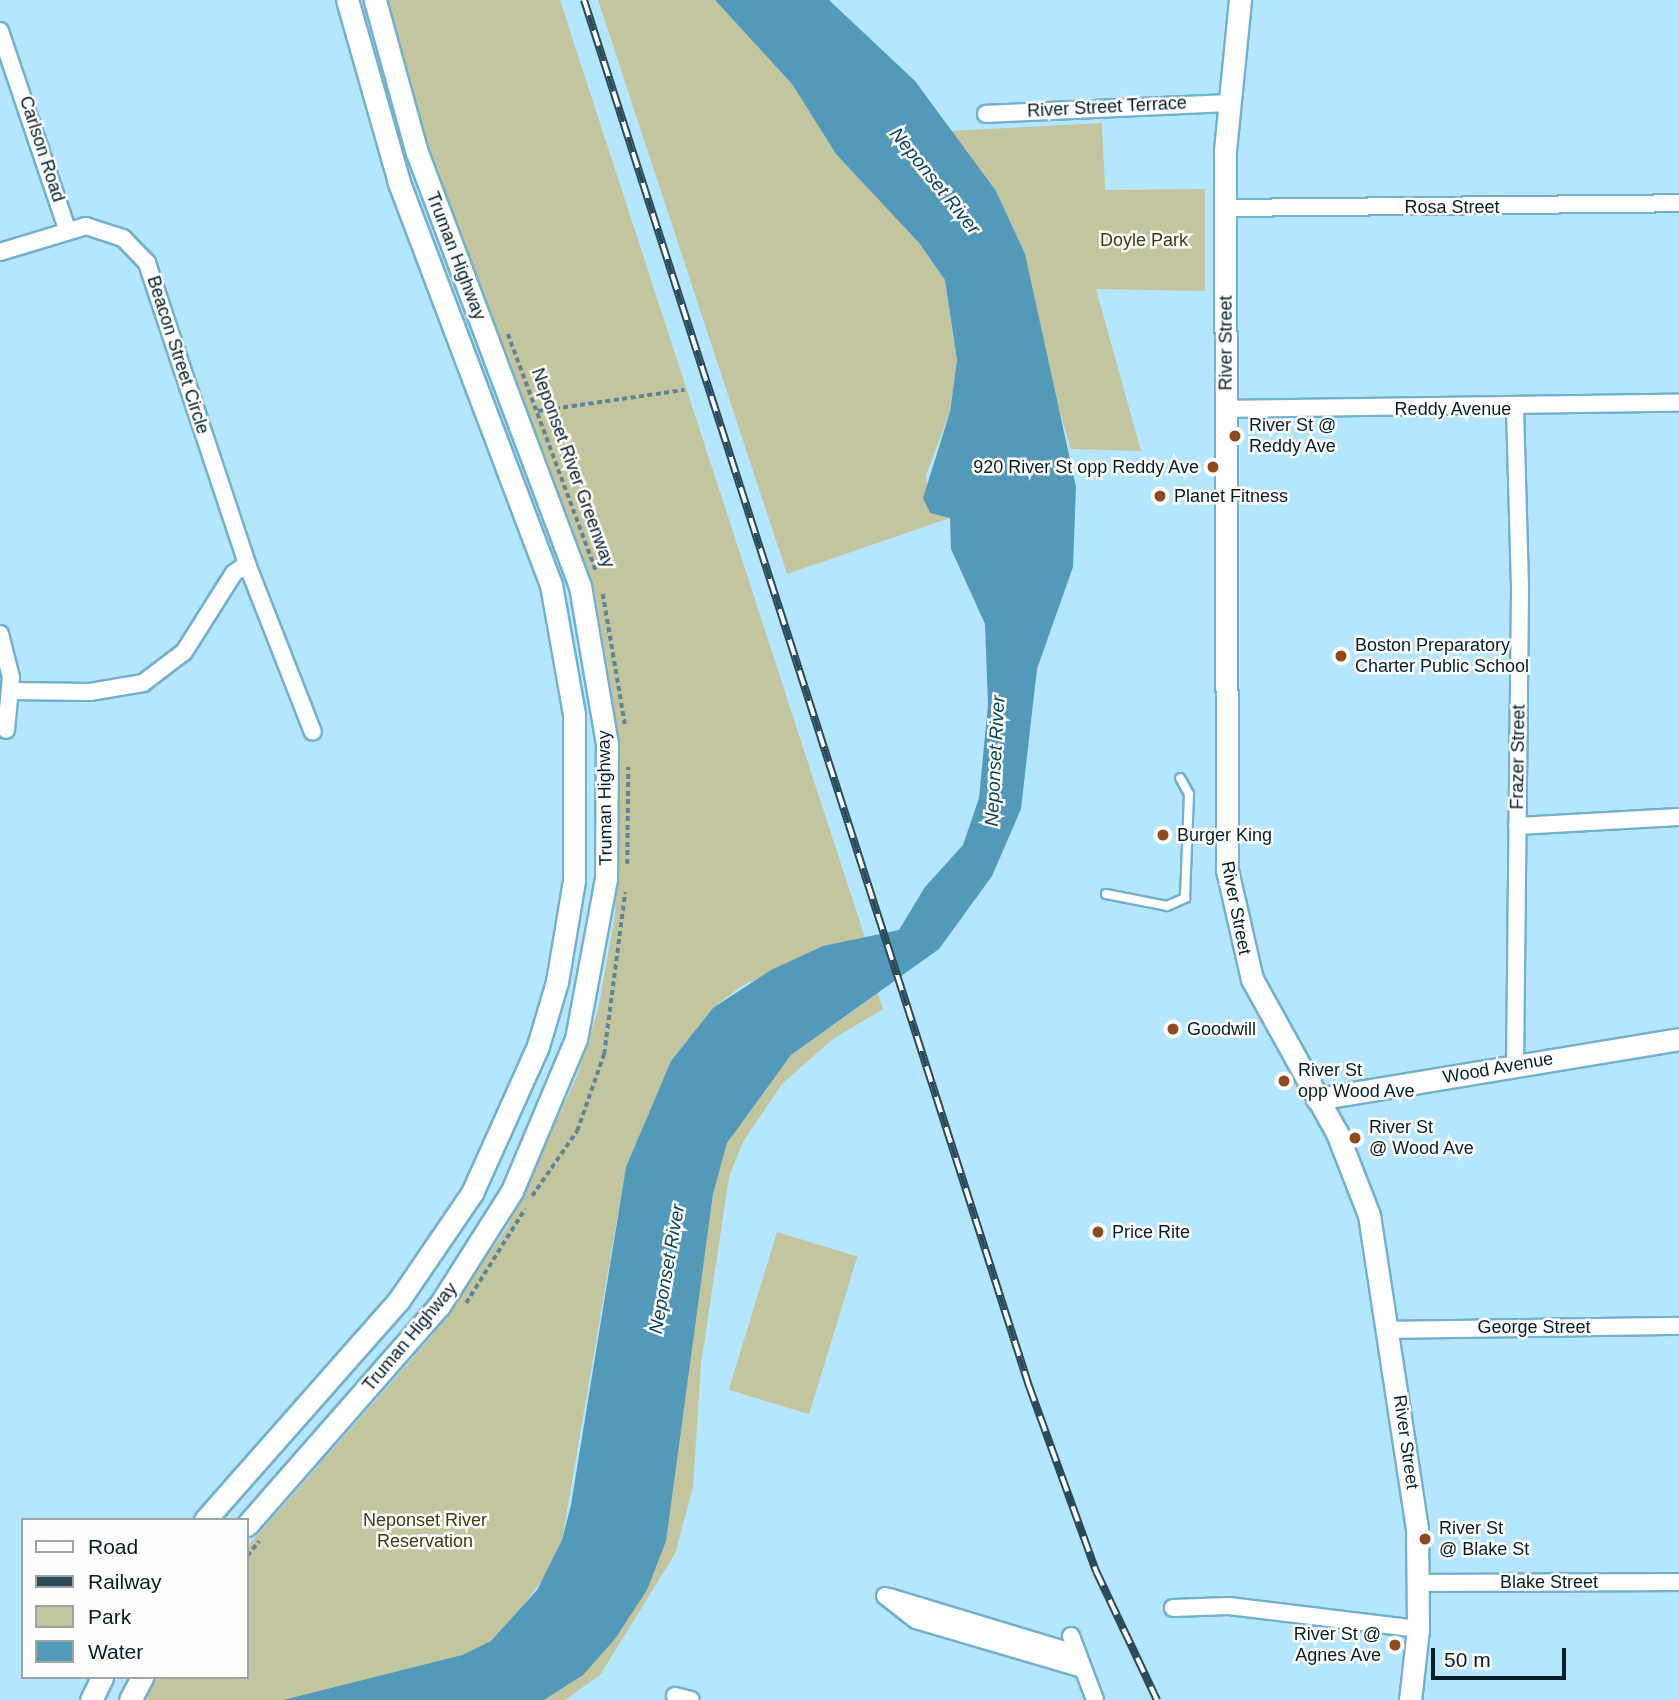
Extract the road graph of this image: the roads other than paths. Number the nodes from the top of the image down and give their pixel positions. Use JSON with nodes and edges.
{"nodes":[{"id":1,"x":347,"y":0,"type":"edge"},
{"id":2,"x":375,"y":0,"type":"edge"},
{"id":3,"x":1240,"y":0,"type":"edge"},
{"id":4,"x":0,"y":31,"type":"edge"},
{"id":5,"x":1227,"y":103,"type":"junction"},
{"id":6,"x":986,"y":114,"type":"dead end"},
{"id":7,"x":1679,"y":204,"type":"edge"},
{"id":8,"x":1225,"y":208,"type":"junction"},
{"id":9,"x":67,"y":229,"type":"junction"},
{"id":10,"x":0,"y":252,"type":"edge"},
{"id":11,"x":498,"y":362,"type":"junction"},
{"id":12,"x":474,"y":371,"type":"junction"},
{"id":13,"x":1679,"y":403,"type":"edge"},
{"id":14,"x":1515,"y":408,"type":"junction"},
{"id":15,"x":1227,"y":409,"type":"junction"},
{"id":16,"x":247,"y":564,"type":"junction"},
{"id":17,"x":0,"y":634,"type":"edge"},
{"id":18,"x":11,"y":691,"type":"junction"},
{"id":19,"x":6,"y":730,"type":"dead end"},
{"id":20,"x":313,"y":732,"type":"dead end"},
{"id":21,"x":1180,"y":778,"type":"dead end"},
{"id":22,"x":1679,"y":817,"type":"edge"},
{"id":23,"x":1517,"y":825,"type":"junction"},
{"id":24,"x":1106,"y":894,"type":"dead end"},
{"id":25,"x":1679,"y":1039,"type":"edge"},
{"id":26,"x":1515,"y":1064,"type":"junction"},
{"id":27,"x":1317,"y":1099,"type":"junction"},
{"id":28,"x":422,"y":1270,"type":"junction"},
{"id":29,"x":450,"y":1291,"type":"junction"},
{"id":30,"x":1679,"y":1326,"type":"edge"},
{"id":31,"x":1389,"y":1330,"type":"junction"},
{"id":32,"x":207,"y":1518,"type":"edge"},
{"id":33,"x":248,"y":1524,"type":"edge"},
{"id":34,"x":1679,"y":1582,"type":"edge"},
{"id":35,"x":1420,"y":1583,"type":"junction"},
{"id":36,"x":1173,"y":1608,"type":"dead end"},
{"id":37,"x":1418,"y":1629,"type":"junction"},
{"id":38,"x":1071,"y":1636,"type":"dead end"},
{"id":39,"x":1080,"y":1662,"type":"junction"},
{"id":40,"x":101,"y":1679,"type":"edge"},
{"id":41,"x":141,"y":1679,"type":"edge"},
{"id":42,"x":91,"y":1700,"type":"edge"},
{"id":43,"x":130,"y":1700,"type":"edge"},
{"id":44,"x":1095,"y":1700,"type":"edge"},
{"id":45,"x":1410,"y":1700,"type":"edge"}],
"edges":[{"from":1,"to":12,"type":"main road","name":"Truman Highway"},
{"from":2,"to":11,"type":"main road","name":"Truman Highway"},
{"from":3,"to":5,"type":"main road","name":"River Street"},
{"from":4,"to":9,"type":"street","name":"Carlson Road"},
{"from":5,"to":6,"type":"street","name":"River Street Terrace"},
{"from":5,"to":8,"type":"main road","name":"River Street"},
{"from":7,"to":8,"type":"street","name":"Rosa Street"},
{"from":8,"to":15,"type":"main road","name":"River Street"},
{"from":9,"to":10,"type":"street","name":"Beacon Street Circle"},
{"from":9,"to":16,"type":"street","name":"Beacon Street Circle"},
{"from":11,"to":12,"type":"main road"},
{"from":11,"to":29,"type":"main road","name":"Truman Highway"},
{"from":12,"to":28,"type":"main road","name":"Truman Highway"},
{"from":13,"to":14,"type":"street","name":"Reddy Avenue"},
{"from":14,"to":15,"type":"street","name":"Reddy Avenue"},
{"from":14,"to":23,"type":"street","name":"Frazer Street"},
{"from":15,"to":27,"type":"main road","name":"River Street"},
{"from":16,"to":18,"type":"street"},
{"from":16,"to":20,"type":"street","name":"Beacon Street Circle"},
{"from":17,"to":18,"type":"street"},
{"from":18,"to":19,"type":"street"},
{"from":21,"to":24,"type":"lane"},
{"from":22,"to":23,"type":"street"},
{"from":23,"to":26,"type":"street","name":"Frazer Street"},
{"from":25,"to":26,"type":"main road","name":"Wood Avenue"},
{"from":26,"to":27,"type":"main road","name":"Wood Avenue"},
{"from":27,"to":31,"type":"main road","name":"River Street"},
{"from":28,"to":29,"type":"main road"},
{"from":28,"to":32,"type":"main road","name":"Truman Highway"},
{"from":29,"to":33,"type":"main road","name":"Truman Highway"},
{"from":30,"to":31,"type":"street","name":"George Street"},
{"from":31,"to":35,"type":"main road","name":"River Street"},
{"from":34,"to":35,"type":"street","name":"Blake Street"},
{"from":35,"to":37,"type":"main road","name":"River Street"},
{"from":36,"to":37,"type":"street"},
{"from":37,"to":45,"type":"main road","name":"River Street"},
{"from":38,"to":39,"type":"street"},
{"from":39,"to":39,"type":"street"},
{"from":39,"to":44,"type":"street"},
{"from":40,"to":42,"type":"main road"},
{"from":41,"to":43,"type":"main road"}]}
